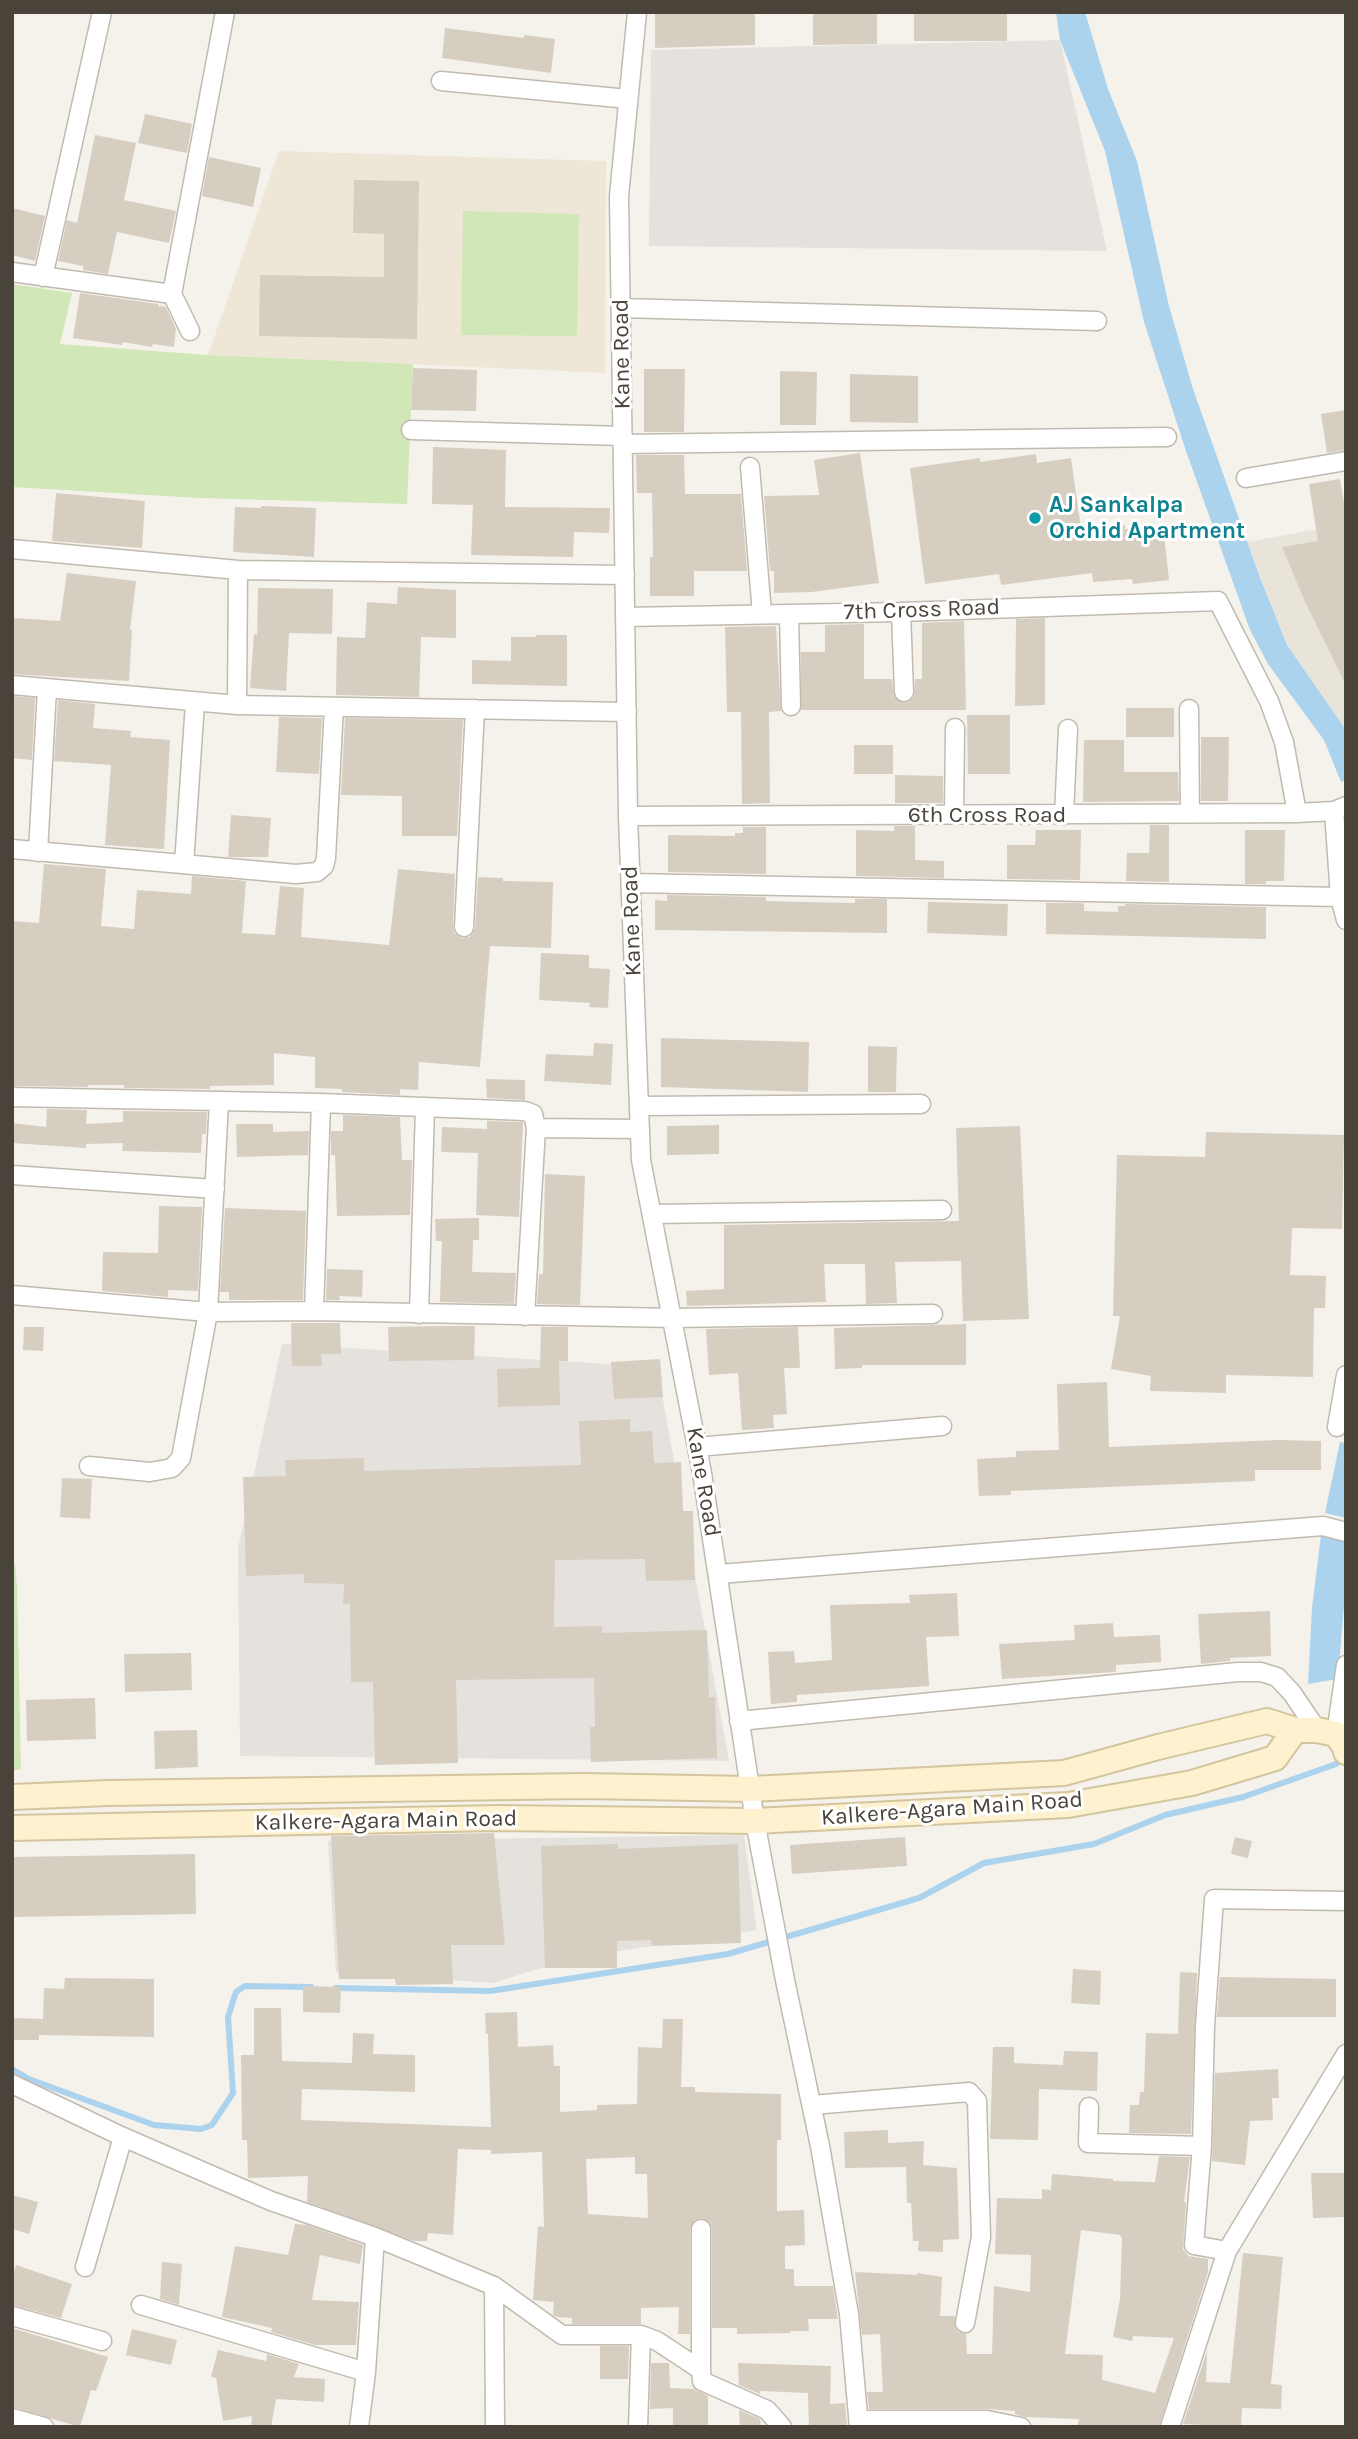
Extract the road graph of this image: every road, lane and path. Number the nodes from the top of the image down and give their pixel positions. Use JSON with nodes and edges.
{"nodes":[{"id":1,"x":102,"y":12,"type":"edge"},
{"id":2,"x":225,"y":12,"type":"edge"},
{"id":3,"x":637,"y":12,"type":"edge"},
{"id":4,"x":441,"y":81,"type":"dead end"},
{"id":5,"x":628,"y":99,"type":"junction"},
{"id":6,"x":12,"y":272,"type":"edge"},
{"id":7,"x":43,"y":277,"type":"junction"},
{"id":8,"x":172,"y":294,"type":"junction"},
{"id":9,"x":621,"y":308,"type":"junction"},
{"id":10,"x":1097,"y":321,"type":"dead end"},
{"id":11,"x":190,"y":331,"type":"dead end"},
{"id":12,"x":411,"y":430,"type":"dead end"},
{"id":13,"x":1167,"y":437,"type":"dead end"},
{"id":14,"x":623,"y":440,"type":"junction"},
{"id":15,"x":1346,"y":461,"type":"edge"},
{"id":16,"x":750,"y":467,"type":"dead end"},
{"id":17,"x":1246,"y":478,"type":"dead end"},
{"id":18,"x":12,"y":548,"type":"edge"},
{"id":19,"x":238,"y":570,"type":"junction"},
{"id":20,"x":625,"y":575,"type":"junction"},
{"id":21,"x":901,"y":611,"type":"junction"},
{"id":22,"x":762,"y":614,"type":"junction"},
{"id":23,"x":789,"y":614,"type":"junction"},
{"id":24,"x":625,"y":617,"type":"junction"},
{"id":25,"x":12,"y":685,"type":"edge"},
{"id":26,"x":47,"y":690,"type":"junction"},
{"id":27,"x":904,"y":692,"type":"dead end"},
{"id":28,"x":195,"y":703,"type":"junction"},
{"id":29,"x":237,"y":705,"type":"junction"},
{"id":30,"x":790,"y":706,"type":"dead end"},
{"id":31,"x":334,"y":707,"type":"junction"},
{"id":32,"x":475,"y":709,"type":"junction"},
{"id":33,"x":1189,"y":709,"type":"dead end"},
{"id":34,"x":627,"y":712,"type":"junction"},
{"id":35,"x":955,"y":728,"type":"dead end"},
{"id":36,"x":1068,"y":729,"type":"dead end"},
{"id":37,"x":1340,"y":809,"type":"edge"},
{"id":38,"x":1190,"y":813,"type":"junction"},
{"id":39,"x":1297,"y":813,"type":"junction"},
{"id":40,"x":954,"y":815,"type":"junction"},
{"id":41,"x":1064,"y":815,"type":"junction"},
{"id":42,"x":628,"y":816,"type":"junction"},
{"id":43,"x":12,"y":849,"type":"edge"},
{"id":44,"x":38,"y":852,"type":"junction"},
{"id":45,"x":184,"y":864,"type":"junction"},
{"id":46,"x":631,"y":883,"type":"junction"},
{"id":47,"x":1339,"y":897,"type":"junction"},
{"id":48,"x":1346,"y":920,"type":"edge"},
{"id":49,"x":464,"y":927,"type":"dead end"},
{"id":50,"x":12,"y":1097,"type":"edge"},
{"id":51,"x":219,"y":1101,"type":"junction"},
{"id":52,"x":321,"y":1103,"type":"junction"},
{"id":53,"x":921,"y":1104,"type":"dead end"},
{"id":54,"x":639,"y":1105,"type":"junction"},
{"id":55,"x":425,"y":1107,"type":"junction"},
{"id":56,"x":536,"y":1128,"type":"junction"},
{"id":57,"x":640,"y":1129,"type":"junction"},
{"id":58,"x":12,"y":1175,"type":"edge"},
{"id":59,"x":215,"y":1189,"type":"junction"},
{"id":60,"x":942,"y":1210,"type":"dead end"},
{"id":61,"x":652,"y":1213,"type":"junction"},
{"id":62,"x":12,"y":1295,"type":"edge"},
{"id":63,"x":314,"y":1311,"type":"junction"},
{"id":64,"x":208,"y":1312,"type":"junction"},
{"id":65,"x":419,"y":1314,"type":"junction"},
{"id":66,"x":933,"y":1314,"type":"dead end"},
{"id":67,"x":525,"y":1317,"type":"junction"},
{"id":68,"x":673,"y":1318,"type":"junction"},
{"id":69,"x":1346,"y":1375,"type":"edge"},
{"id":70,"x":942,"y":1426,"type":"dead end"},
{"id":71,"x":1337,"y":1427,"type":"dead end"},
{"id":72,"x":697,"y":1447,"type":"junction"},
{"id":73,"x":89,"y":1466,"type":"dead end"},
{"id":74,"x":1346,"y":1532,"type":"edge"},
{"id":75,"x":719,"y":1574,"type":"junction"},
{"id":76,"x":1346,"y":1665,"type":"edge"},
{"id":77,"x":739,"y":1721,"type":"junction"},
{"id":78,"x":1328,"y":1739,"type":"edge"},
{"id":79,"x":751,"y":1789,"type":"junction"},
{"id":80,"x":12,"y":1797,"type":"edge"},
{"id":81,"x":755,"y":1821,"type":"junction"},
{"id":82,"x":12,"y":1828,"type":"edge"},
{"id":83,"x":1346,"y":1901,"type":"edge"},
{"id":84,"x":1346,"y":2054,"type":"edge"},
{"id":85,"x":14,"y":2090,"type":"edge"},
{"id":86,"x":812,"y":2105,"type":"junction"},
{"id":87,"x":1089,"y":2107,"type":"dead end"},
{"id":88,"x":123,"y":2137,"type":"junction"},
{"id":89,"x":1202,"y":2146,"type":"junction"},
{"id":90,"x":701,"y":2229,"type":"dead end"},
{"id":91,"x":376,"y":2237,"type":"junction"},
{"id":92,"x":1227,"y":2251,"type":"junction"},
{"id":93,"x":85,"y":2267,"type":"dead end"},
{"id":94,"x":494,"y":2286,"type":"junction"},
{"id":95,"x":141,"y":2305,"type":"dead end"},
{"id":96,"x":12,"y":2316,"type":"edge"},
{"id":97,"x":965,"y":2323,"type":"dead end"},
{"id":98,"x":641,"y":2335,"type":"junction"},
{"id":99,"x":102,"y":2341,"type":"dead end"},
{"id":100,"x":701,"y":2370,"type":"junction"},
{"id":101,"x":366,"y":2372,"type":"junction"},
{"id":102,"x":12,"y":2418,"type":"edge"},
{"id":103,"x":859,"y":2423,"type":"edge"},
{"id":104,"x":942,"y":2423,"type":"edge"},
{"id":105,"x":44,"y":2427,"type":"edge"},
{"id":106,"x":359,"y":2427,"type":"edge"},
{"id":107,"x":495,"y":2427,"type":"edge"},
{"id":108,"x":638,"y":2427,"type":"edge"},
{"id":109,"x":782,"y":2427,"type":"edge"},
{"id":110,"x":1021,"y":2427,"type":"edge"},
{"id":111,"x":1170,"y":2427,"type":"edge"}],
"edges":[{"from":1,"to":7,"type":"street"},
{"from":2,"to":8,"type":"street"},
{"from":3,"to":5,"type":"street","name":"Kane Road"},
{"from":4,"to":5,"type":"street"},
{"from":5,"to":9,"type":"street","name":"Kane Road"},
{"from":6,"to":7,"type":"street"},
{"from":7,"to":8,"type":"street"},
{"from":8,"to":11,"type":"street"},
{"from":9,"to":10,"type":"street"},
{"from":9,"to":14,"type":"street","name":"Kane Road"},
{"from":12,"to":14,"type":"street"},
{"from":13,"to":14,"type":"street"},
{"from":14,"to":20,"type":"street","name":"Kane Road"},
{"from":15,"to":17,"type":"street"},
{"from":16,"to":22,"type":"street"},
{"from":18,"to":19,"type":"street"},
{"from":19,"to":20,"type":"street"},
{"from":19,"to":29,"type":"street"},
{"from":20,"to":24,"type":"street","name":"Kane Road"},
{"from":21,"to":23,"type":"street","name":"7th Cross Road"},
{"from":21,"to":27,"type":"street"},
{"from":21,"to":39,"type":"street","name":"7th Cross Road"},
{"from":22,"to":23,"type":"street","name":"7th Cross Road"},
{"from":22,"to":24,"type":"street","name":"7th Cross Road"},
{"from":23,"to":30,"type":"street"},
{"from":24,"to":34,"type":"street","name":"Kane Road"},
{"from":25,"to":26,"type":"street"},
{"from":26,"to":28,"type":"street"},
{"from":26,"to":44,"type":"street"},
{"from":28,"to":29,"type":"street"},
{"from":28,"to":45,"type":"street"},
{"from":29,"to":31,"type":"street"},
{"from":31,"to":32,"type":"street"},
{"from":31,"to":45,"type":"street"},
{"from":32,"to":34,"type":"street"},
{"from":32,"to":49,"type":"street"},
{"from":33,"to":38,"type":"street"},
{"from":34,"to":42,"type":"street","name":"Kane Road"},
{"from":35,"to":40,"type":"street"},
{"from":36,"to":41,"type":"street"},
{"from":37,"to":39,"type":"street","name":"6th Cross Road"},
{"from":37,"to":47,"type":"street"},
{"from":38,"to":39,"type":"street","name":"6th Cross Road"},
{"from":38,"to":41,"type":"street","name":"6th Cross Road"},
{"from":40,"to":41,"type":"street","name":"6th Cross Road"},
{"from":40,"to":42,"type":"street","name":"6th Cross Road"},
{"from":42,"to":46,"type":"street","name":"Kane Road"},
{"from":43,"to":44,"type":"street"},
{"from":44,"to":45,"type":"street"},
{"from":46,"to":47,"type":"street"},
{"from":46,"to":54,"type":"street","name":"Kane Road"},
{"from":47,"to":48,"type":"street"},
{"from":50,"to":51,"type":"street"},
{"from":51,"to":52,"type":"street"},
{"from":51,"to":59,"type":"street"},
{"from":52,"to":55,"type":"street"},
{"from":52,"to":63,"type":"street"},
{"from":53,"to":54,"type":"street"},
{"from":54,"to":57,"type":"street","name":"Kane Road"},
{"from":55,"to":56,"type":"street"},
{"from":55,"to":65,"type":"street"},
{"from":56,"to":57,"type":"street"},
{"from":56,"to":67,"type":"street"},
{"from":57,"to":61,"type":"street","name":"Kane Road"},
{"from":58,"to":59,"type":"street"},
{"from":59,"to":64,"type":"street"},
{"from":60,"to":61,"type":"street"},
{"from":61,"to":68,"type":"street","name":"Kane Road"},
{"from":62,"to":64,"type":"street"},
{"from":63,"to":64,"type":"street"},
{"from":63,"to":65,"type":"street"},
{"from":64,"to":73,"type":"street"},
{"from":65,"to":67,"type":"street"},
{"from":66,"to":68,"type":"street"},
{"from":67,"to":68,"type":"street"},
{"from":68,"to":72,"type":"street","name":"Kane Road"},
{"from":69,"to":71,"type":"street"},
{"from":70,"to":72,"type":"street"},
{"from":72,"to":75,"type":"street","name":"Kane Road"},
{"from":74,"to":75,"type":"street"},
{"from":75,"to":77,"type":"street","name":"Kane Road"},
{"from":76,"to":78,"type":"street"},
{"from":77,"to":78,"type":"street"},
{"from":77,"to":79,"type":"street","name":"Kane Road"},
{"from":78,"to":79,"type":"street","name":"Kalkere-Agara Main Road"},
{"from":78,"to":81,"type":"street","name":"Kalkere-Agara Main Road"},
{"from":79,"to":80,"type":"street","name":"Kalkere-Agara Main Road"},
{"from":79,"to":81,"type":"street","name":"Kane Road"},
{"from":81,"to":82,"type":"street","name":"Kalkere-Agara Main Road"},
{"from":81,"to":86,"type":"street","name":"Kane Road"},
{"from":83,"to":89,"type":"street"},
{"from":84,"to":92,"type":"street"},
{"from":85,"to":88,"type":"street"},
{"from":86,"to":97,"type":"street"},
{"from":86,"to":103,"type":"street","name":"Kane Road"},
{"from":87,"to":89,"type":"street"},
{"from":88,"to":91,"type":"street"},
{"from":88,"to":93,"type":"street"},
{"from":89,"to":92,"type":"street"},
{"from":90,"to":100,"type":"street"},
{"from":91,"to":94,"type":"street"},
{"from":91,"to":101,"type":"street"},
{"from":92,"to":111,"type":"street"},
{"from":94,"to":98,"type":"street"},
{"from":94,"to":107,"type":"street"},
{"from":95,"to":101,"type":"street"},
{"from":96,"to":99,"type":"street"},
{"from":98,"to":100,"type":"street"},
{"from":98,"to":108,"type":"street"},
{"from":100,"to":109,"type":"street"},
{"from":101,"to":106,"type":"street"},
{"from":102,"to":105,"type":"street"},
{"from":103,"to":104,"type":"street"},
{"from":104,"to":110,"type":"street"}]}
